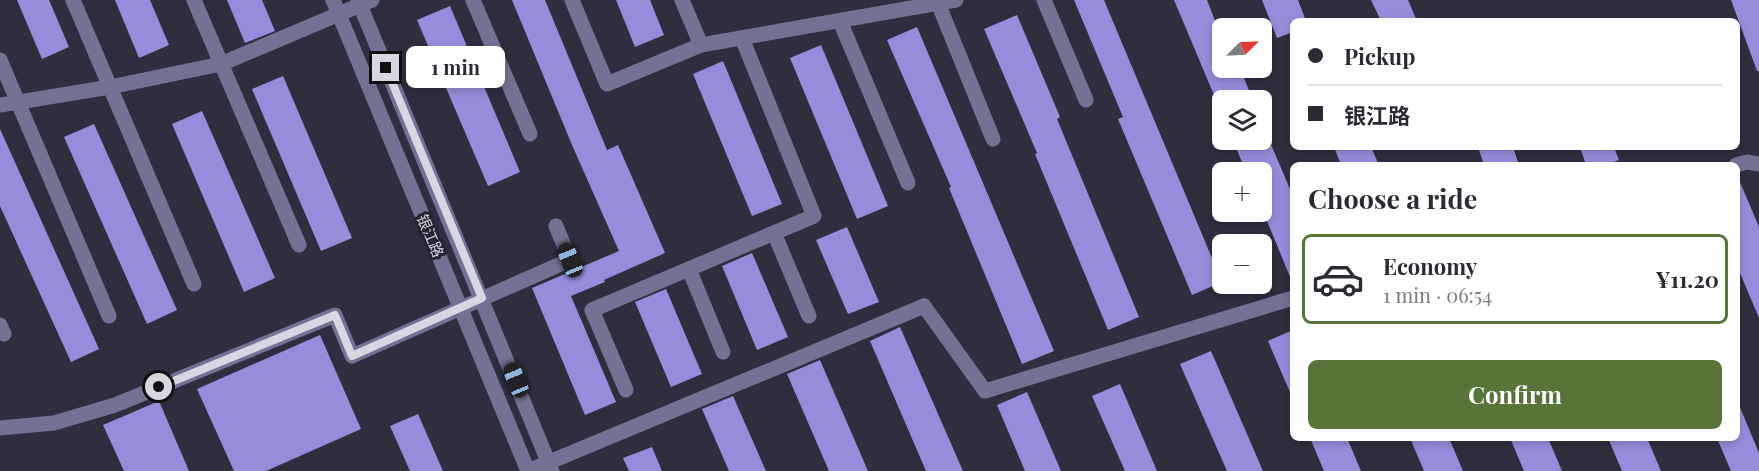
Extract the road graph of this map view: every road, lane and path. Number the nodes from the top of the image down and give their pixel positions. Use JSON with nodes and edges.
{"nodes":[{"id":1,"x":73,"y":0,"type":"edge"},
{"id":2,"x":194,"y":0,"type":"edge"},
{"id":3,"x":473,"y":0,"type":"edge"},
{"id":4,"x":572,"y":0,"type":"edge"},
{"id":5,"x":682,"y":0,"type":"edge"},
{"id":6,"x":956,"y":0,"type":"edge"},
{"id":7,"x":1044,"y":0,"type":"edge"},
{"id":8,"x":364,"y":2,"type":"edge"},
{"id":9,"x":938,"y":3,"type":"junction"},
{"id":10,"x":335,"y":7,"type":"edge"},
{"id":11,"x":840,"y":21,"type":"junction"},
{"id":12,"x":742,"y":38,"type":"junction"},
{"id":13,"x":701,"y":45,"type":"junction"},
{"id":14,"x":0,"y":60,"type":"edge"},
{"id":15,"x":221,"y":64,"type":"junction"},
{"id":16,"x":110,"y":87,"type":"junction"},
{"id":17,"x":1086,"y":100,"type":"dead end"},
{"id":18,"x":18,"y":103,"type":"junction"},
{"id":19,"x":0,"y":105,"type":"edge"},
{"id":20,"x":530,"y":134,"type":"dead end"},
{"id":21,"x":993,"y":139,"type":"dead end"},
{"id":22,"x":1740,"y":164,"type":"edge"},
{"id":23,"x":1759,"y":164,"type":"edge"},
{"id":24,"x":908,"y":183,"type":"dead end"},
{"id":25,"x":556,"y":226,"type":"dead end"},
{"id":26,"x":774,"y":233,"type":"junction"},
{"id":27,"x":299,"y":245,"type":"dead end"},
{"id":28,"x":689,"y":268,"type":"junction"},
{"id":29,"x":194,"y":284,"type":"dead end"},
{"id":30,"x":482,"y":298,"type":"junction"},
{"id":31,"x":1290,"y":299,"type":"edge"},
{"id":32,"x":460,"y":308,"type":"junction"},
{"id":33,"x":109,"y":316,"type":"dead end"},
{"id":34,"x":809,"y":316,"type":"dead end"},
{"id":35,"x":723,"y":352,"type":"dead end"},
{"id":36,"x":626,"y":390,"type":"dead end"},
{"id":37,"x":0,"y":428,"type":"edge"},
{"id":38,"x":551,"y":466,"type":"edge"},
{"id":39,"x":528,"y":471,"type":"edge"}],
"edges":[{"from":1,"to":16,"type":"street"},
{"from":2,"to":15,"type":"street"},
{"from":3,"to":20,"type":"street"},
{"from":4,"to":13,"type":"street"},
{"from":5,"to":13,"type":"street"},
{"from":6,"to":9,"type":"street"},
{"from":7,"to":17,"type":"street"},
{"from":8,"to":10,"type":"street"},
{"from":8,"to":30,"type":"street","name":"银江路"},
{"from":9,"to":11,"type":"street"},
{"from":9,"to":21,"type":"street"},
{"from":10,"to":15,"type":"street"},
{"from":10,"to":32,"type":"street","name":"银江路"},
{"from":11,"to":12,"type":"street"},
{"from":11,"to":24,"type":"street"},
{"from":12,"to":13,"type":"street"},
{"from":12,"to":26,"type":"street"},
{"from":14,"to":18,"type":"street"},
{"from":15,"to":16,"type":"street"},
{"from":15,"to":27,"type":"street"},
{"from":16,"to":18,"type":"street"},
{"from":16,"to":29,"type":"street"},
{"from":18,"to":19,"type":"street"},
{"from":18,"to":33,"type":"street"},
{"from":22,"to":23,"type":"street"},
{"from":25,"to":30,"type":"street"},
{"from":26,"to":28,"type":"street"},
{"from":26,"to":34,"type":"street"},
{"from":28,"to":35,"type":"street"},
{"from":28,"to":36,"type":"street"},
{"from":30,"to":32,"type":"street"},
{"from":30,"to":38,"type":"street","name":"银江路"},
{"from":31,"to":38,"type":"street"},
{"from":32,"to":37,"type":"street"},
{"from":32,"to":39,"type":"street","name":"银江路"},
{"from":38,"to":39,"type":"street"}]}
